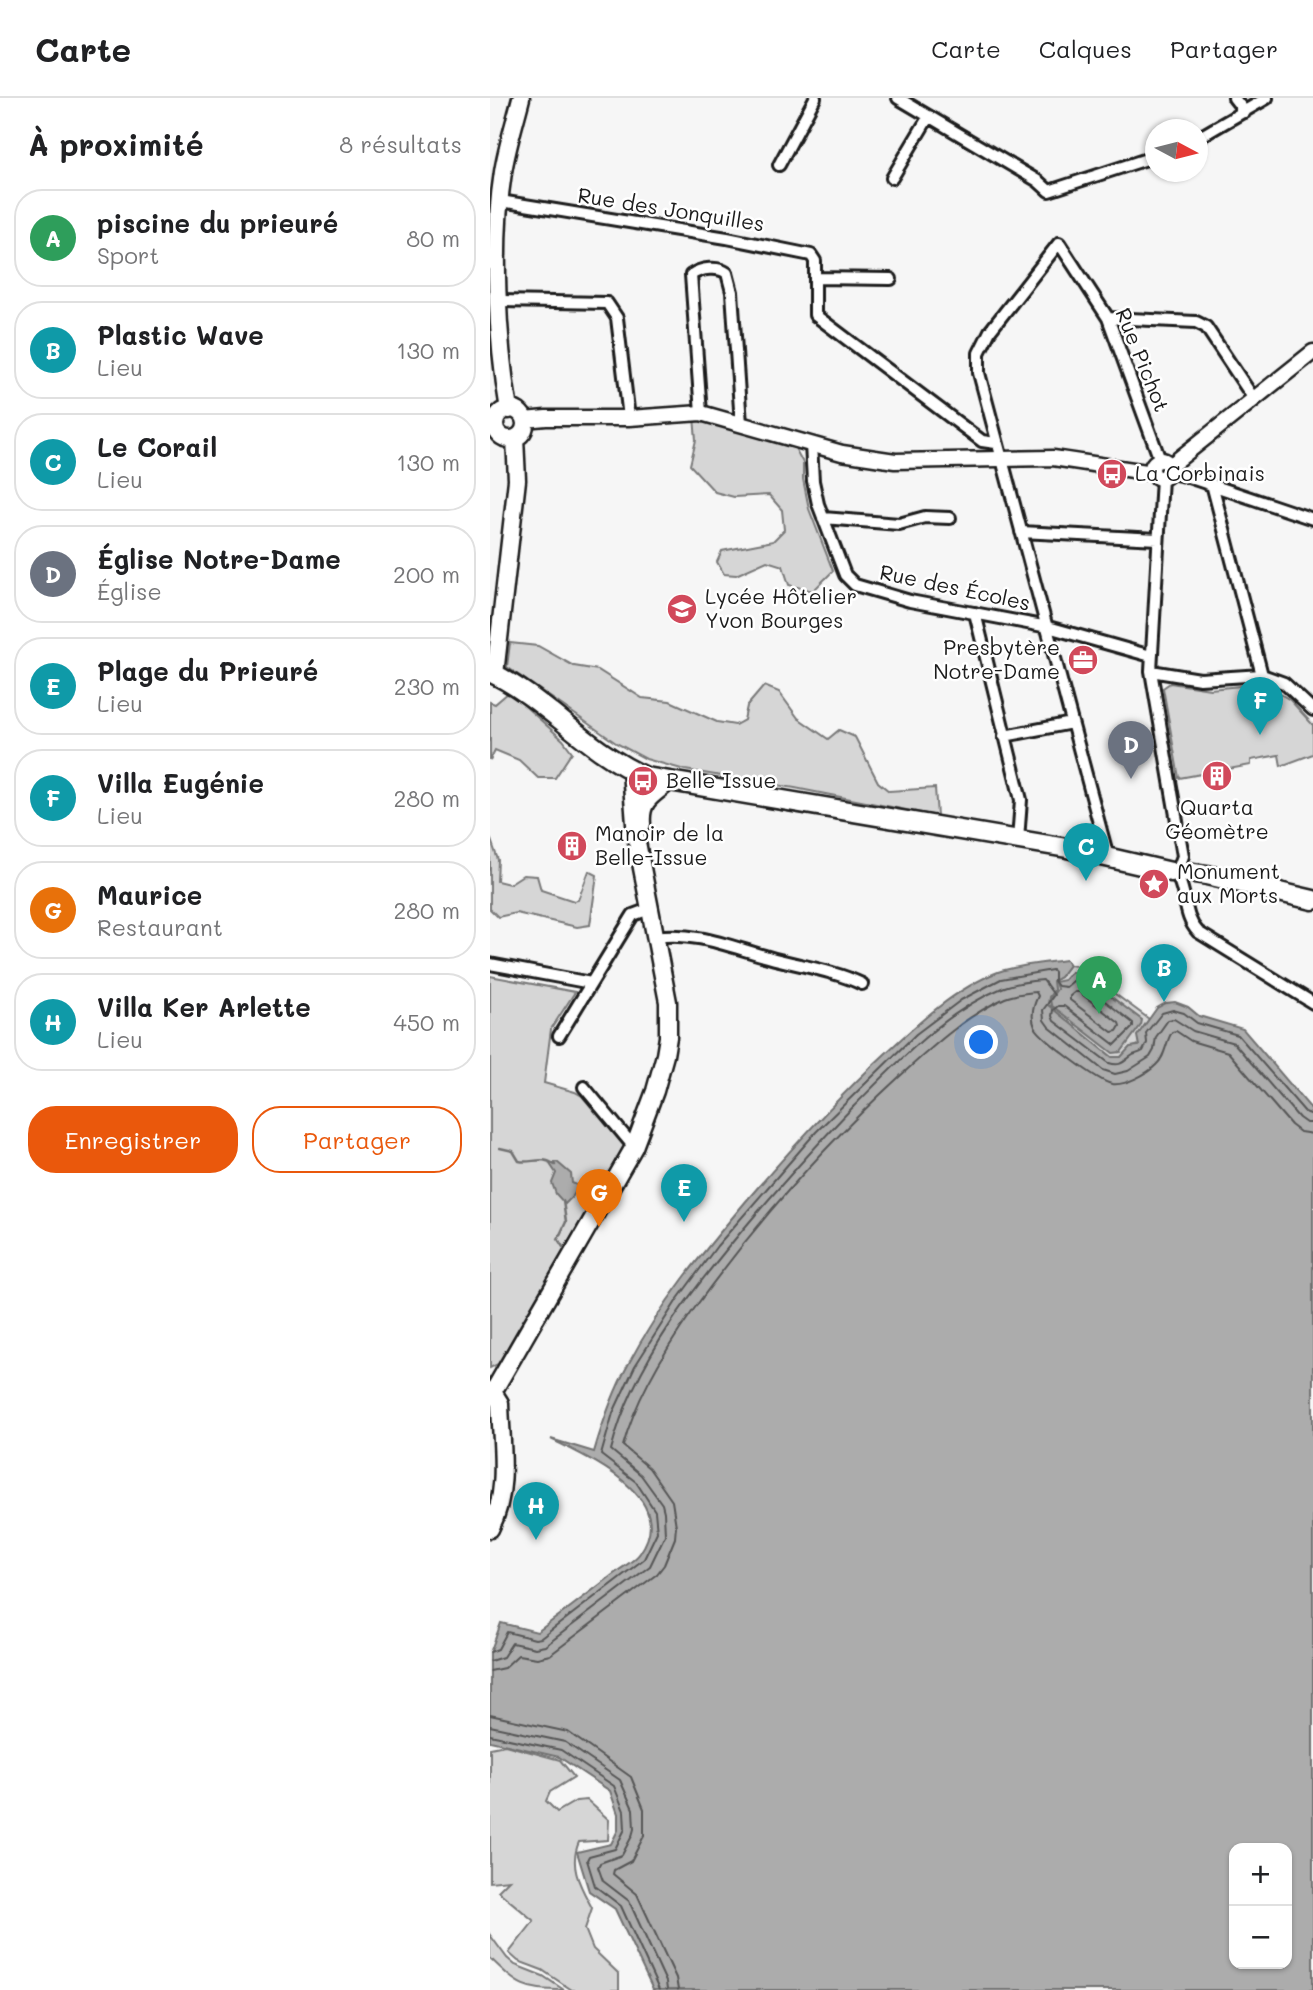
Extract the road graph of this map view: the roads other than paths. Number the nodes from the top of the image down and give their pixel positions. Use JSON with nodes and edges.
{"nodes":[{"id":1,"x":522,"y":98,"type":"edge"},
{"id":2,"x":815,"y":98,"type":"edge"},
{"id":3,"x":898,"y":98,"type":"edge"},
{"id":4,"x":1234,"y":98,"type":"edge"},
{"id":5,"x":1267,"y":98,"type":"edge"},
{"id":6,"x":1245,"y":112,"type":"junction"},
{"id":7,"x":929,"y":116,"type":"junction"},
{"id":8,"x":1208,"y":132,"type":"edge"},
{"id":9,"x":1145,"y":160,"type":"edge"},
{"id":10,"x":779,"y":165,"type":"dead end"},
{"id":11,"x":892,"y":178,"type":"dead end"},
{"id":12,"x":500,"y":201,"type":"junction"},
{"id":13,"x":815,"y":278,"type":"junction"},
{"id":14,"x":891,"y":279,"type":"dead end"},
{"id":15,"x":499,"y":301,"type":"junction"},
{"id":16,"x":1108,"y":318,"type":"junction"},
{"id":17,"x":1313,"y":352,"type":"edge"},
{"id":18,"x":1254,"y":399,"type":"junction"},
{"id":19,"x":509,"y":410,"type":"junction"},
{"id":20,"x":701,"y":413,"type":"junction"},
{"id":21,"x":629,"y":418,"type":"junction"},
{"id":22,"x":524,"y":420,"type":"junction"},
{"id":23,"x":493,"y":423,"type":"edge"},
{"id":24,"x":741,"y":424,"type":"junction"},
{"id":25,"x":514,"y":438,"type":"junction"},
{"id":26,"x":811,"y":444,"type":"junction"},
{"id":27,"x":998,"y":451,"type":"junction"},
{"id":28,"x":1163,"y":470,"type":"junction"},
{"id":29,"x":1212,"y":484,"type":"junction"},
{"id":30,"x":823,"y":518,"type":"junction"},
{"id":31,"x":950,"y":518,"type":"dead end"},
{"id":32,"x":1313,"y":519,"type":"edge"},
{"id":33,"x":1021,"y":532,"type":"junction"},
{"id":34,"x":1158,"y":539,"type":"junction"},
{"id":35,"x":975,"y":613,"type":"junction"},
{"id":36,"x":1048,"y":627,"type":"junction"},
{"id":37,"x":1152,"y":656,"type":"junction"},
{"id":38,"x":1152,"y":671,"type":"junction"},
{"id":39,"x":493,"y":673,"type":"edge"},
{"id":40,"x":1262,"y":675,"type":"junction"},
{"id":41,"x":1313,"y":710,"type":"edge"},
{"id":42,"x":1072,"y":723,"type":"junction"},
{"id":43,"x":1004,"y":736,"type":"junction"},
{"id":44,"x":631,"y":771,"type":"junction"},
{"id":45,"x":669,"y":782,"type":"junction"},
{"id":46,"x":1018,"y":840,"type":"junction"},
{"id":47,"x":1116,"y":859,"type":"junction"},
{"id":48,"x":1176,"y":871,"type":"junction"},
{"id":49,"x":643,"y":875,"type":"junction"},
{"id":50,"x":1313,"y":900,"type":"edge"},
{"id":51,"x":649,"y":909,"type":"junction"},
{"id":52,"x":656,"y":937,"type":"junction"},
{"id":53,"x":490,"y":964,"type":"edge"},
{"id":54,"x":591,"y":983,"type":"junction"},
{"id":55,"x":862,"y":984,"type":"dead end"},
{"id":56,"x":1313,"y":1003,"type":"edge"},
{"id":57,"x":559,"y":1036,"type":"dead end"},
{"id":58,"x":584,"y":1087,"type":"dead end"},
{"id":59,"x":634,"y":1147,"type":"junction"},
{"id":60,"x":491,"y":1392,"type":"edge"},
{"id":61,"x":495,"y":1432,"type":"edge"},
{"id":62,"x":490,"y":1529,"type":"edge"}],
"edges":[{"from":1,"to":12,"type":"main road"},
{"from":2,"to":10,"type":"street"},
{"from":3,"to":7,"type":"street"},
{"from":4,"to":6,"type":"street"},
{"from":5,"to":6,"type":"street"},
{"from":6,"to":8,"type":"street"},
{"from":7,"to":9,"type":"street"},
{"from":7,"to":11,"type":"street"},
{"from":12,"to":13,"type":"street","name":"Rue des Jonquilles"},
{"from":12,"to":15,"type":"main road"},
{"from":13,"to":14,"type":"street"},
{"from":13,"to":27,"type":"street","name":"Rue des Jonquilles"},
{"from":15,"to":19,"type":"main road"},
{"from":15,"to":21,"type":"street"},
{"from":16,"to":18,"type":"street"},
{"from":16,"to":27,"type":"street","name":"Rue Pichot"},
{"from":16,"to":28,"type":"street","name":"Rue Pichot"},
{"from":17,"to":18,"type":"street"},
{"from":18,"to":28,"type":"street"},
{"from":19,"to":22,"type":"main road"},
{"from":19,"to":23,"type":"main road"},
{"from":20,"to":21,"type":"street"},
{"from":20,"to":24,"type":"street"},
{"from":20,"to":24,"type":"street"},
{"from":21,"to":22,"type":"street"},
{"from":22,"to":25,"type":"main road"},
{"from":23,"to":25,"type":"main road"},
{"from":24,"to":26,"type":"street"},
{"from":25,"to":39,"type":"main road"},
{"from":26,"to":27,"type":"street"},
{"from":26,"to":30,"type":"street","name":"Rue des Écoles"},
{"from":27,"to":28,"type":"street"},
{"from":27,"to":33,"type":"street"},
{"from":28,"to":29,"type":"street"},
{"from":28,"to":34,"type":"street","name":"Rue Pichot"},
{"from":29,"to":32,"type":"street"},
{"from":29,"to":40,"type":"street"},
{"from":30,"to":31,"type":"street"},
{"from":30,"to":35,"type":"street","name":"Rue des Écoles"},
{"from":33,"to":34,"type":"street"},
{"from":33,"to":36,"type":"street"},
{"from":34,"to":37,"type":"street","name":"Rue Pichot"},
{"from":35,"to":36,"type":"street","name":"Rue des Écoles"},
{"from":35,"to":43,"type":"street"},
{"from":36,"to":37,"type":"street","name":"Rue des Écoles"},
{"from":36,"to":42,"type":"street"},
{"from":37,"to":38,"type":"street","name":"Rue Pichot"},
{"from":38,"to":40,"type":"street"},
{"from":38,"to":48,"type":"street","name":"Rue Pichot"},
{"from":39,"to":44,"type":"main road"},
{"from":40,"to":41,"type":"street"},
{"from":42,"to":43,"type":"street"},
{"from":42,"to":47,"type":"street"},
{"from":43,"to":46,"type":"street"},
{"from":44,"to":45,"type":"main road"},
{"from":44,"to":49,"type":"main road"},
{"from":45,"to":46,"type":"main road"},
{"from":45,"to":49,"type":"main road"},
{"from":46,"to":47,"type":"main road"},
{"from":47,"to":48,"type":"main road"},
{"from":48,"to":50,"type":"main road"},
{"from":48,"to":56,"type":"street","name":"Rue Pichot"},
{"from":49,"to":51,"type":"main road"},
{"from":51,"to":52,"type":"main road"},
{"from":51,"to":54,"type":"street"},
{"from":52,"to":55,"type":"street"},
{"from":52,"to":59,"type":"main road"},
{"from":53,"to":54,"type":"street"},
{"from":54,"to":57,"type":"street"},
{"from":58,"to":59,"type":"street"},
{"from":59,"to":60,"type":"main road"},
{"from":60,"to":61,"type":"main road"},
{"from":61,"to":62,"type":"main road"}]}
